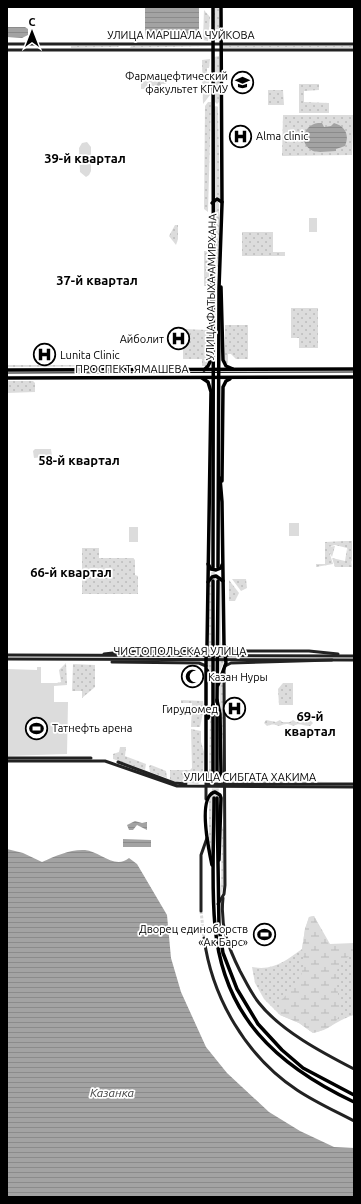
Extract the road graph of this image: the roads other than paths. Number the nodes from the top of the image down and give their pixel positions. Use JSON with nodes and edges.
{"nodes":[{"id":1,"x":213,"y":7,"type":"edge"},
{"id":2,"x":221,"y":7,"type":"edge"},
{"id":3,"x":7,"y":44,"type":"edge"},
{"id":4,"x":31,"y":44,"type":"junction"},
{"id":5,"x":69,"y":44,"type":"junction"},
{"id":6,"x":121,"y":44,"type":"junction"},
{"id":7,"x":127,"y":44,"type":"junction"},
{"id":8,"x":212,"y":44,"type":"junction"},
{"id":9,"x":221,"y":44,"type":"junction"},
{"id":10,"x":354,"y":44,"type":"edge"},
{"id":11,"x":7,"y":50,"type":"edge"},
{"id":12,"x":31,"y":50,"type":"junction"},
{"id":13,"x":69,"y":50,"type":"junction"},
{"id":14,"x":121,"y":50,"type":"junction"},
{"id":15,"x":127,"y":50,"type":"junction"},
{"id":16,"x":212,"y":50,"type":"junction"},
{"id":17,"x":221,"y":50,"type":"junction"},
{"id":18,"x":354,"y":50,"type":"edge"},
{"id":19,"x":212,"y":105,"type":"junction"},
{"id":20,"x":222,"y":105,"type":"junction"},
{"id":21,"x":212,"y":204,"type":"junction"},
{"id":22,"x":222,"y":204,"type":"junction"},
{"id":23,"x":213,"y":264,"type":"junction"},
{"id":24,"x":221,"y":264,"type":"junction"},
{"id":25,"x":217,"y":338,"type":"junction"},
{"id":26,"x":222,"y":351,"type":"junction"},
{"id":27,"x":210,"y":352,"type":"junction"},
{"id":28,"x":354,"y":369,"type":"edge"},
{"id":29,"x":7,"y":370,"type":"edge"},
{"id":30,"x":203,"y":370,"type":"junction"},
{"id":31,"x":236,"y":370,"type":"junction"},
{"id":32,"x":354,"y":377,"type":"edge"},
{"id":33,"x":7,"y":378,"type":"edge"},
{"id":34,"x":202,"y":378,"type":"junction"},
{"id":35,"x":233,"y":378,"type":"junction"},
{"id":36,"x":211,"y":392,"type":"junction"},
{"id":37,"x":223,"y":393,"type":"junction"},
{"id":38,"x":216,"y":409,"type":"junction"},
{"id":39,"x":218,"y":468,"type":"junction"},
{"id":40,"x":214,"y":476,"type":"junction"},
{"id":41,"x":221,"y":489,"type":"junction"},
{"id":42,"x":209,"y":496,"type":"junction"},
{"id":43,"x":208,"y":563,"type":"junction"},
{"id":44,"x":223,"y":563,"type":"junction"},
{"id":45,"x":215,"y":581,"type":"tunnel mouth"},
{"id":46,"x":207,"y":583,"type":"junction"},
{"id":47,"x":223,"y":584,"type":"junction"},
{"id":48,"x":224,"y":645,"type":"junction"},
{"id":49,"x":207,"y":646,"type":"junction"},
{"id":50,"x":188,"y":652,"type":"junction"},
{"id":51,"x":240,"y":652,"type":"junction"},
{"id":52,"x":7,"y":655,"type":"edge"},
{"id":53,"x":94,"y":655,"type":"junction"},
{"id":54,"x":350,"y":656,"type":"junction"},
{"id":55,"x":354,"y":656,"type":"edge"},
{"id":56,"x":179,"y":657,"type":"junction"},
{"id":57,"x":250,"y":657,"type":"junction"},
{"id":58,"x":7,"y":659,"type":"edge"},
{"id":59,"x":334,"y":659,"type":"junction"},
{"id":60,"x":100,"y":660,"type":"junction"},
{"id":61,"x":354,"y":660,"type":"edge"},
{"id":62,"x":188,"y":663,"type":"junction"},
{"id":63,"x":240,"y":663,"type":"junction"},
{"id":64,"x":225,"y":667,"type":"junction"},
{"id":65,"x":206,"y":668,"type":"junction"},
{"id":66,"x":216,"y":685,"type":"junction"},
{"id":67,"x":216,"y":701,"type":"junction"},
{"id":68,"x":207,"y":720,"type":"junction"},
{"id":69,"x":226,"y":737,"type":"junction"},
{"id":70,"x":221,"y":743,"type":"junction"},
{"id":71,"x":7,"y":759,"type":"edge"},
{"id":72,"x":206,"y":771,"type":"junction"},
{"id":73,"x":215,"y":772,"type":"tunnel mouth"},
{"id":74,"x":206,"y":785,"type":"junction"},
{"id":75,"x":226,"y":785,"type":"junction"},
{"id":76,"x":354,"y":785,"type":"edge"},
{"id":77,"x":206,"y":799,"type":"junction"},
{"id":78,"x":220,"y":822,"type":"junction"},
{"id":79,"x":225,"y":829,"type":"junction"},
{"id":80,"x":207,"y":838,"type":"junction"},
{"id":81,"x":214,"y":874,"type":"junction"},
{"id":82,"x":217,"y":881,"type":"junction"},
{"id":83,"x":223,"y":896,"type":"junction"},
{"id":84,"x":217,"y":907,"type":"junction"},
{"id":85,"x":201,"y":911,"type":"tunnel mouth"},
{"id":86,"x":204,"y":938,"type":"tunnel mouth"},
{"id":87,"x":354,"y":1069,"type":"edge"},
{"id":88,"x":354,"y":1094,"type":"edge"},
{"id":89,"x":354,"y":1102,"type":"edge"},
{"id":90,"x":354,"y":1121,"type":"edge"}],
"edges":[{"from":1,"to":8,"type":"main road","name":"УЛИЦА ФАТЫХА АМИРХАНА"},
{"from":2,"to":9,"type":"main road","name":"УЛИЦА ФАТЫХА АМИРХАНА"},
{"from":3,"to":4,"type":"main road","name":"УЛИЦА МАРШАЛА ЧУЙКОВА"},
{"from":4,"to":5,"type":"main road","name":"УЛИЦА МАРШАЛА ЧУЙКОВА"},
{"from":4,"to":12,"type":"main road"},
{"from":5,"to":6,"type":"main road","name":"УЛИЦА МАРШАЛА ЧУЙКОВА"},
{"from":5,"to":13,"type":"main road"},
{"from":6,"to":7,"type":"main road","name":"УЛИЦА МАРШАЛА ЧУЙКОВА"},
{"from":6,"to":14,"type":"main road"},
{"from":7,"to":8,"type":"main road","name":"УЛИЦА МАРШАЛА ЧУЙКОВА"},
{"from":7,"to":15,"type":"main road"},
{"from":8,"to":9,"type":"main road","name":"УЛИЦА МАРШАЛА ЧУЙКОВА"},
{"from":8,"to":16,"type":"main road","name":"УЛИЦА ФАТЫХА АМИРХАНА"},
{"from":9,"to":10,"type":"main road","name":"УЛИЦА МАРШАЛА ЧУЙКОВА"},
{"from":9,"to":17,"type":"main road","name":"УЛИЦА ФАТЫХА АМИРХАНА"},
{"from":11,"to":12,"type":"main road","name":"УЛИЦА МАРШАЛА ЧУЙКОВА"},
{"from":12,"to":13,"type":"main road","name":"УЛИЦА МАРШАЛА ЧУЙКОВА"},
{"from":13,"to":14,"type":"main road","name":"УЛИЦА МАРШАЛА ЧУЙКОВА"},
{"from":14,"to":15,"type":"main road","name":"УЛИЦА МАРШАЛА ЧУЙКОВА"},
{"from":15,"to":16,"type":"main road","name":"УЛИЦА МАРШАЛА ЧУЙКОВА"},
{"from":16,"to":17,"type":"main road","name":"УЛИЦА МАРШАЛА ЧУЙКОВА"},
{"from":16,"to":19,"type":"main road","name":"УЛИЦА ФАТЫХА АМИРХАНА"},
{"from":17,"to":18,"type":"main road","name":"УЛИЦА МАРШАЛА ЧУЙКОВА"},
{"from":17,"to":20,"type":"main road","name":"УЛИЦА ФАТЫХА АМИРХАНА"},
{"from":19,"to":20,"type":"main road"},
{"from":19,"to":21,"type":"main road","name":"УЛИЦА ФАТЫХА АМИРХАНА"},
{"from":20,"to":22,"type":"main road","name":"УЛИЦА ФАТЫХА АМИРХАНА"},
{"from":21,"to":22,"type":"main road"},
{"from":21,"to":23,"type":"main road","name":"УЛИЦА ФАТЫХА АМИРХАНА"},
{"from":22,"to":24,"type":"main road","name":"УЛИЦА ФАТЫХА АМИРХАНА"},
{"from":23,"to":25,"type":"main road","name":"УЛИЦА ФАТЫХА АМИРХАНА"},
{"from":23,"to":27,"type":"main road"},
{"from":24,"to":25,"type":"main road","name":"УЛИЦА ФАТЫХА АМИРХАНА"},
{"from":24,"to":26,"type":"main road"},
{"from":25,"to":38,"type":"main road","name":"УЛИЦА ФАТЫХА АМИРХАНА"},
{"from":26,"to":27,"type":"main road"},
{"from":26,"to":31,"type":"main road"},
{"from":27,"to":30,"type":"main road"},
{"from":28,"to":31,"type":"main road","name":"ПРОСПЕКТ ЯМАШЕВА"},
{"from":29,"to":30,"type":"main road","name":"ПРОСПЕКТ ЯМАШЕВА"},
{"from":30,"to":31,"type":"main road","name":"ПРОСПЕКТ ЯМАШЕВА"},
{"from":32,"to":35,"type":"main road","name":"ПРОСПЕКТ ЯМАШЕВА"},
{"from":33,"to":34,"type":"main road","name":"ПРОСПЕКТ ЯМАШЕВА"},
{"from":34,"to":35,"type":"main road","name":"ПРОСПЕКТ ЯМАШЕВА"},
{"from":34,"to":36,"type":"main road"},
{"from":35,"to":37,"type":"main road"},
{"from":36,"to":37,"type":"main road"},
{"from":36,"to":42,"type":"main road"},
{"from":37,"to":41,"type":"main road"},
{"from":38,"to":39,"type":"main road","name":"УЛИЦА ФАТЫХА АМИРХАНА"},
{"from":38,"to":40,"type":"main road","name":"УЛИЦА ФАТЫХА АМИРХАНА"},
{"from":39,"to":40,"type":"main road","name":"УЛИЦА ФАТЫХА АМИРХАНА"},
{"from":39,"to":41,"type":"main road"},
{"from":40,"to":42,"type":"main road"},
{"from":41,"to":44,"type":"main road"},
{"from":42,"to":43,"type":"main road"},
{"from":43,"to":44,"type":"main road"},
{"from":43,"to":46,"type":"main road"},
{"from":44,"to":47,"type":"main road"},
{"from":45,"to":66,"type":"main road"},
{"from":46,"to":47,"type":"main road"},
{"from":46,"to":49,"type":"main road"},
{"from":47,"to":48,"type":"main road"},
{"from":48,"to":51,"type":"main road"},
{"from":48,"to":64,"type":"main road"},
{"from":49,"to":50,"type":"main road"},
{"from":49,"to":65,"type":"main road"},
{"from":50,"to":53,"type":"main road"},
{"from":50,"to":62,"type":"main road"},
{"from":51,"to":54,"type":"main road"},
{"from":51,"to":63,"type":"main road"},
{"from":52,"to":53,"type":"main road","name":"ЧИСТОПОЛЬСКАЯ УЛИЦА"},
{"from":53,"to":56,"type":"main road","name":"ЧИСТОПОЛЬСКАЯ УЛИЦА"},
{"from":54,"to":55,"type":"main road","name":"ЧИСТОПОЛЬСКАЯ УЛИЦА"},
{"from":54,"to":57,"type":"main road","name":"ЧИСТОПОЛЬСКАЯ УЛИЦА"},
{"from":56,"to":57,"type":"main road","name":"ЧИСТОПОЛЬСКАЯ УЛИЦА"},
{"from":56,"to":60,"type":"main road","name":"ЧИСТОПОЛЬСКАЯ УЛИЦА"},
{"from":57,"to":59,"type":"main road","name":"ЧИСТОПОЛЬСКАЯ УЛИЦА"},
{"from":58,"to":60,"type":"main road","name":"ЧИСТОПОЛЬСКАЯ УЛИЦА"},
{"from":59,"to":61,"type":"main road","name":"ЧИСТОПОЛЬСКАЯ УЛИЦА"},
{"from":59,"to":63,"type":"main road"},
{"from":60,"to":62,"type":"main road"},
{"from":62,"to":65,"type":"main road"},
{"from":63,"to":64,"type":"main road"},
{"from":64,"to":66,"type":"main road"},
{"from":64,"to":69,"type":"main road"},
{"from":65,"to":66,"type":"main road"},
{"from":65,"to":68,"type":"main road"},
{"from":66,"to":67,"type":"main road"},
{"from":67,"to":68,"type":"main road"},
{"from":67,"to":70,"type":"main road"},
{"from":67,"to":73,"type":"main road"},
{"from":68,"to":72,"type":"main road"},
{"from":69,"to":70,"type":"main road"},
{"from":69,"to":75,"type":"main road"},
{"from":70,"to":72,"type":"main road"},
{"from":71,"to":74,"type":"main road","name":"УЛИЦА СИБГАТА ХАКИМА"},
{"from":72,"to":74,"type":"main road"},
{"from":74,"to":75,"type":"main road","name":"УЛИЦА СИБГАТА ХАКИМА"},
{"from":74,"to":77,"type":"main road"},
{"from":75,"to":76,"type":"main road","name":"УЛИЦА СИБГАТА ХАКИМА"},
{"from":75,"to":79,"type":"main road"},
{"from":77,"to":78,"type":"main road"},
{"from":77,"to":80,"type":"main road"},
{"from":78,"to":79,"type":"main road"},
{"from":78,"to":82,"type":"main road"},
{"from":79,"to":83,"type":"main road"},
{"from":80,"to":81,"type":"main road"},
{"from":80,"to":85,"type":"main road"},
{"from":81,"to":82,"type":"main road"},
{"from":81,"to":89,"type":"main road"},
{"from":82,"to":84,"type":"main road"},
{"from":83,"to":84,"type":"main road"},
{"from":83,"to":87,"type":"main road"},
{"from":84,"to":88,"type":"main road"},
{"from":86,"to":90,"type":"main road"}]}
